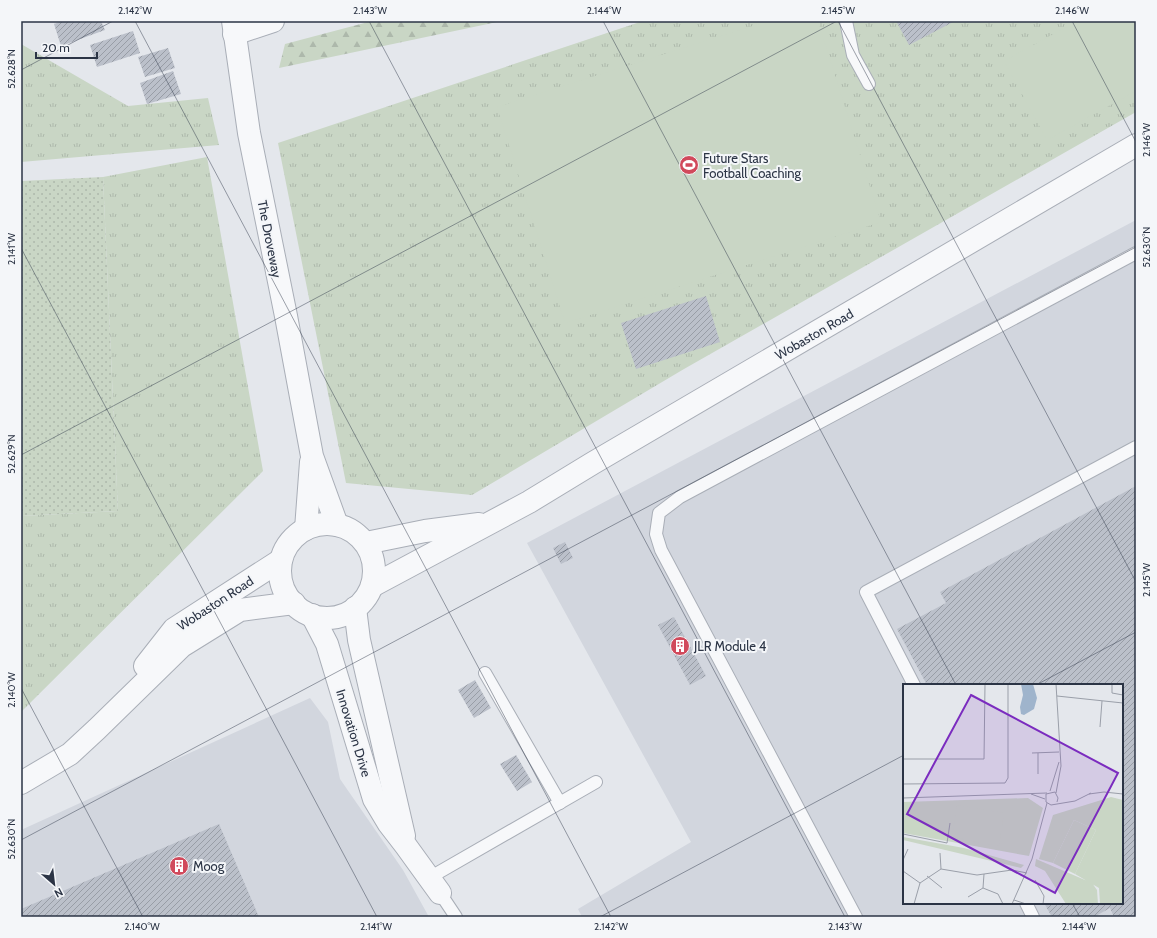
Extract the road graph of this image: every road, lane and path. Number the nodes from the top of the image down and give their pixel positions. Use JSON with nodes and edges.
{"nodes":[{"id":1,"x":273,"y":21,"type":"edge"},
{"id":2,"x":846,"y":21,"type":"edge"},
{"id":3,"x":234,"y":27,"type":"edge"},
{"id":4,"x":869,"y":84,"type":"dead end"},
{"id":5,"x":1136,"y":145,"type":"edge"},
{"id":6,"x":1136,"y":253,"type":"edge"},
{"id":7,"x":1136,"y":447,"type":"edge"},
{"id":8,"x":312,"y":456,"type":"junction"},
{"id":9,"x":492,"y":522,"type":"junction"},
{"id":10,"x":338,"y":525,"type":"junction"},
{"id":11,"x":306,"y":529,"type":"junction"},
{"id":12,"x":366,"y":543,"type":"junction"},
{"id":13,"x":281,"y":560,"type":"junction"},
{"id":14,"x":372,"y":586,"type":"junction"},
{"id":15,"x":294,"y":604,"type":"junction"},
{"id":16,"x":355,"y":608,"type":"junction"},
{"id":17,"x":312,"y":615,"type":"junction"},
{"id":18,"x":485,"y":673,"type":"dead end"},
{"id":19,"x":913,"y":684,"type":"edge"},
{"id":20,"x":97,"y":729,"type":"junction"},
{"id":21,"x":596,"y":782,"type":"dead end"},
{"id":22,"x":21,"y":783,"type":"edge"},
{"id":23,"x":560,"y":803,"type":"junction"},
{"id":24,"x":406,"y":846,"type":"junction"},
{"id":25,"x":434,"y":886,"type":"junction"},
{"id":26,"x":1027,"y":904,"type":"edge"},
{"id":27,"x":456,"y":917,"type":"edge"},
{"id":28,"x":856,"y":917,"type":"edge"},
{"id":29,"x":1034,"y":917,"type":"edge"}],
"edges":[{"from":1,"to":3,"type":"street"},
{"from":2,"to":4,"type":"lane"},
{"from":3,"to":8,"type":"street","name":"The Droveway"},
{"from":5,"to":9,"type":"street","name":"Wobaston Road"},
{"from":6,"to":28,"type":"lane"},
{"from":7,"to":19,"type":"lane"},
{"from":8,"to":10,"type":"street","name":"The Droveway"},
{"from":8,"to":11,"type":"street","name":"The Droveway"},
{"from":9,"to":12,"type":"street","name":"Wobaston Road"},
{"from":9,"to":14,"type":"street","name":"Wobaston Road"},
{"from":10,"to":11,"type":"street"},
{"from":10,"to":12,"type":"street"},
{"from":11,"to":13,"type":"street"},
{"from":12,"to":14,"type":"street"},
{"from":13,"to":15,"type":"street"},
{"from":13,"to":20,"type":"street","name":"Wobaston Road"},
{"from":14,"to":16,"type":"street"},
{"from":15,"to":17,"type":"street"},
{"from":15,"to":20,"type":"street","name":"Wobaston Road"},
{"from":16,"to":17,"type":"street"},
{"from":16,"to":24,"type":"street","name":"Innovation Drive"},
{"from":17,"to":24,"type":"street","name":"Innovation Drive"},
{"from":18,"to":23,"type":"lane"},
{"from":20,"to":22,"type":"street","name":"Wobaston Road"},
{"from":21,"to":23,"type":"lane"},
{"from":23,"to":25,"type":"lane"},
{"from":24,"to":25,"type":"street","name":"Innovation Drive"},
{"from":25,"to":27,"type":"lane","name":"Innovation Drive"},
{"from":26,"to":29,"type":"lane"}]}
